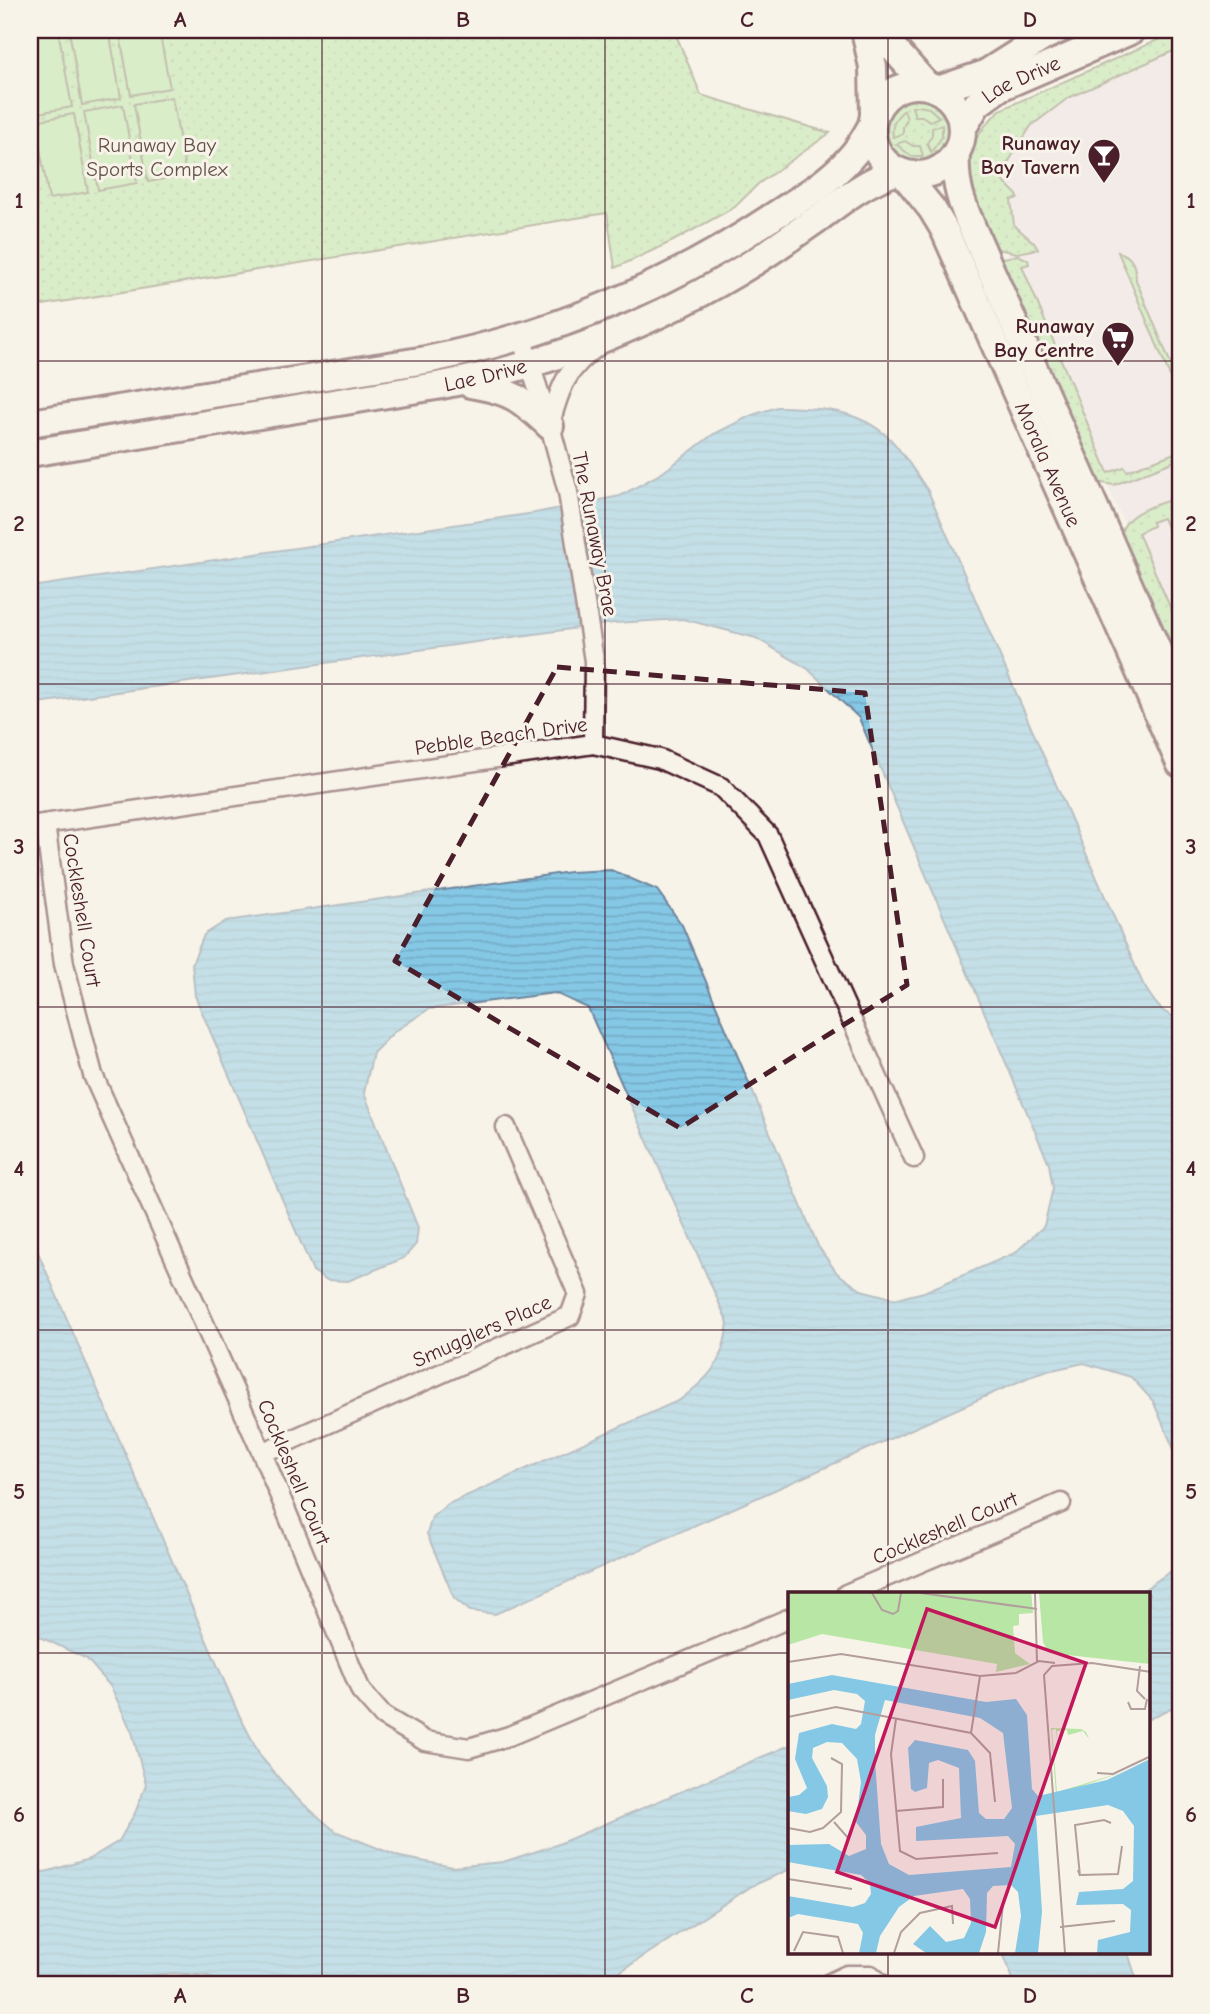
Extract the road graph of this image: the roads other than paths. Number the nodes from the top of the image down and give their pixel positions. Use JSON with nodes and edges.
{"nodes":[{"id":1,"x":865,"y":30,"type":"edge"},
{"id":2,"x":877,"y":30,"type":"edge"},
{"id":3,"x":1058,"y":30,"type":"edge"},
{"id":4,"x":1132,"y":30,"type":"edge"},
{"id":5,"x":932,"y":88,"type":"junction"},
{"id":6,"x":873,"y":121,"type":"junction"},
{"id":7,"x":959,"y":141,"type":"junction"},
{"id":8,"x":900,"y":172,"type":"junction"},
{"id":9,"x":618,"y":332,"type":"junction"},
{"id":10,"x":520,"y":337,"type":"junction"},
{"id":11,"x":530,"y":364,"type":"junction"},
{"id":12,"x":461,"y":382,"type":"junction"},
{"id":13,"x":30,"y":422,"type":"edge"},
{"id":14,"x":550,"y":426,"type":"junction"},
{"id":15,"x":30,"y":453,"type":"edge"},
{"id":16,"x":1180,"y":702,"type":"edge"},
{"id":17,"x":593,"y":744,"type":"junction"},
{"id":18,"x":1180,"y":763,"type":"edge"},
{"id":19,"x":37,"y":825,"type":"edge"},
{"id":20,"x":506,"y":1127,"type":"dead end"},
{"id":21,"x":914,"y":1158,"type":"dead end"},
{"id":22,"x":262,"y":1453,"type":"junction"},
{"id":23,"x":1061,"y":1503,"type":"dead end"},
{"id":24,"x":851,"y":1592,"type":"edge"},
{"id":25,"x":788,"y":1619,"type":"edge"},
{"id":26,"x":828,"y":1984,"type":"edge"},
{"id":27,"x":881,"y":1984,"type":"edge"}],
"edges":[{"from":1,"to":6,"type":"main road"},
{"from":2,"to":5,"type":"main road"},
{"from":3,"to":5,"type":"main road","name":"Lae Drive"},
{"from":4,"to":7,"type":"main road","name":"Lae Drive"},
{"from":5,"to":6,"type":"main road"},
{"from":5,"to":7,"type":"main road"},
{"from":6,"to":8,"type":"main road"},
{"from":6,"to":10,"type":"main road","name":"Lae Drive"},
{"from":7,"to":8,"type":"main road"},
{"from":7,"to":16,"type":"main road","name":"Morala Avenue"},
{"from":8,"to":9,"type":"main road","name":"Lae Drive"},
{"from":8,"to":18,"type":"main road","name":"Morala Avenue"},
{"from":9,"to":11,"type":"main road","name":"Lae Drive"},
{"from":9,"to":14,"type":"street"},
{"from":10,"to":11,"type":"street","name":"The Runaway Brae"},
{"from":10,"to":13,"type":"main road","name":"Lae Drive"},
{"from":11,"to":12,"type":"main road","name":"Lae Drive"},
{"from":11,"to":14,"type":"street","name":"The Runaway Brae"},
{"from":12,"to":14,"type":"main road"},
{"from":12,"to":15,"type":"main road","name":"Lae Drive"},
{"from":14,"to":17,"type":"street","name":"The Runaway Brae"},
{"from":17,"to":19,"type":"street","name":"Pebble Beach Drive"},
{"from":17,"to":21,"type":"street","name":"Pebble Beach Drive"},
{"from":19,"to":22,"type":"street","name":"Cockleshell Court"},
{"from":20,"to":22,"type":"street","name":"Smugglers Place"},
{"from":22,"to":25,"type":"street","name":"Cockleshell Court"},
{"from":23,"to":24,"type":"street","name":"Cockleshell Court"},
{"from":26,"to":27,"type":"street"}]}
